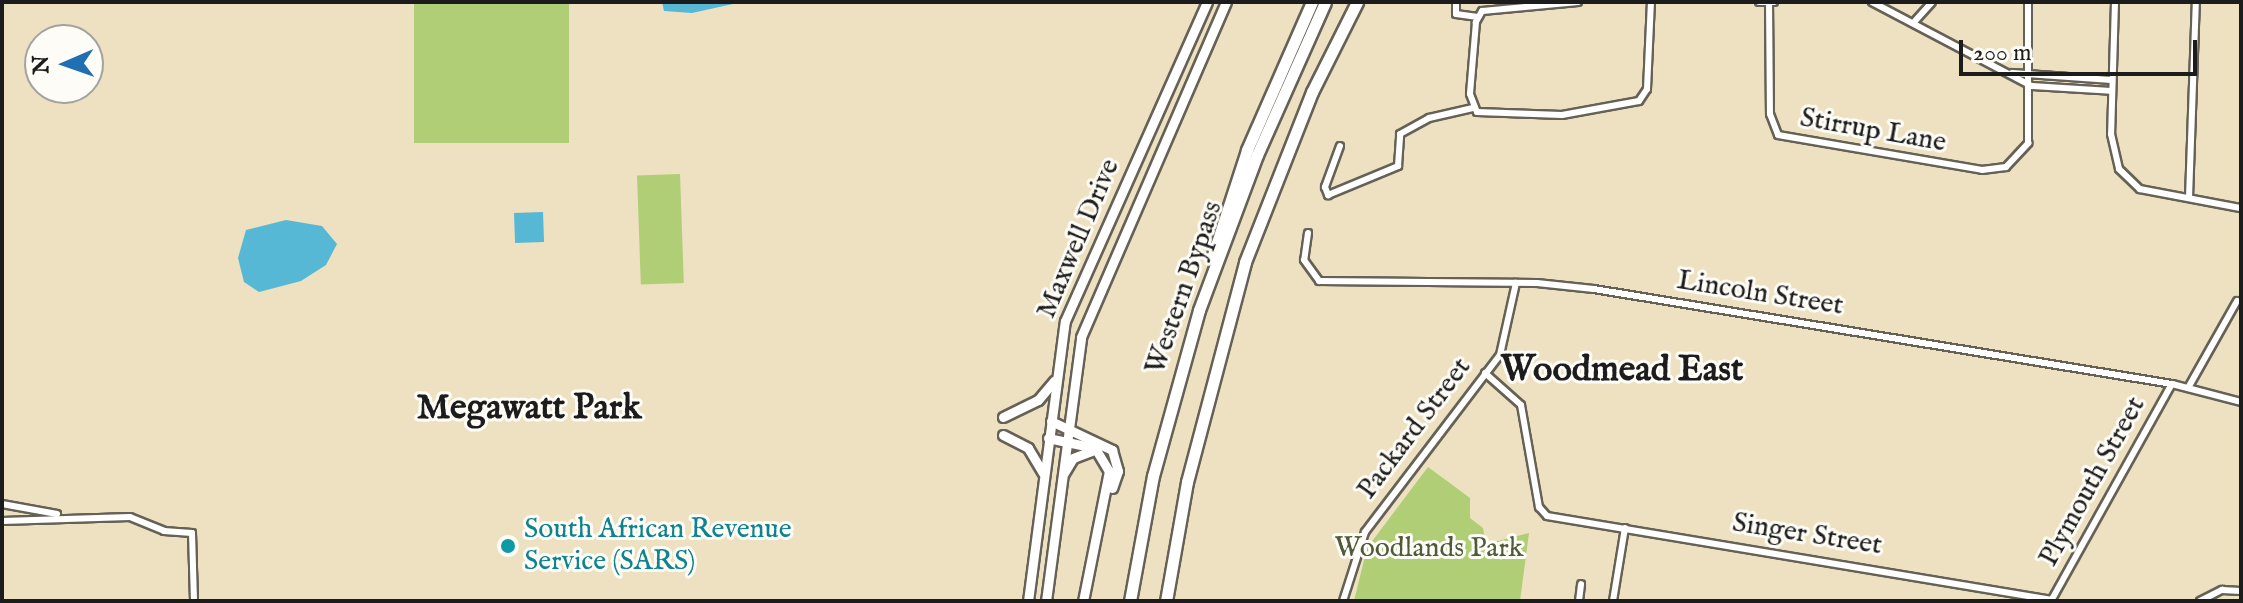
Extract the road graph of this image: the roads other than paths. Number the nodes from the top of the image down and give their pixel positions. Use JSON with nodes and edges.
{"nodes":[{"id":1,"x":1207,"y":2,"type":"edge"},
{"id":2,"x":1226,"y":2,"type":"edge"},
{"id":3,"x":1312,"y":2,"type":"edge"},
{"id":4,"x":1325,"y":2,"type":"edge"},
{"id":5,"x":1456,"y":2,"type":"edge"},
{"id":6,"x":1578,"y":2,"type":"edge"},
{"id":7,"x":1651,"y":2,"type":"edge"},
{"id":8,"x":1759,"y":2,"type":"edge"},
{"id":9,"x":1771,"y":2,"type":"edge"},
{"id":10,"x":1872,"y":2,"type":"edge"},
{"id":11,"x":1932,"y":2,"type":"edge"},
{"id":12,"x":2028,"y":2,"type":"edge"},
{"id":13,"x":2115,"y":2,"type":"edge"},
{"id":14,"x":2196,"y":2,"type":"edge"},
{"id":15,"x":1356,"y":3,"type":"edge"},
{"id":16,"x":1480,"y":14,"type":"junction"},
{"id":17,"x":1915,"y":21,"type":"junction"},
{"id":18,"x":2008,"y":72,"type":"junction"},
{"id":19,"x":2031,"y":76,"type":"junction"},
{"id":20,"x":2112,"y":80,"type":"junction"},
{"id":21,"x":2031,"y":86,"type":"junction"},
{"id":22,"x":2112,"y":91,"type":"junction"},
{"id":23,"x":1473,"y":108,"type":"junction"},
{"id":24,"x":1340,"y":146,"type":"dead end"},
{"id":25,"x":2189,"y":198,"type":"junction"},
{"id":26,"x":2241,"y":208,"type":"edge"},
{"id":27,"x":1308,"y":233,"type":"dead end"},
{"id":28,"x":1516,"y":283,"type":"junction"},
{"id":29,"x":2237,"y":301,"type":"dead end"},
{"id":30,"x":1199,"y":310,"type":"junction"},
{"id":31,"x":1485,"y":373,"type":"junction"},
{"id":32,"x":1056,"y":379,"type":"junction"},
{"id":33,"x":2172,"y":384,"type":"junction"},
{"id":34,"x":2188,"y":388,"type":"junction"},
{"id":35,"x":2241,"y":402,"type":"edge"},
{"id":36,"x":1003,"y":417,"type":"dead end"},
{"id":37,"x":1051,"y":421,"type":"junction"},
{"id":38,"x":1067,"y":426,"type":"junction"},
{"id":39,"x":1003,"y":435,"type":"dead end"},
{"id":40,"x":1048,"y":438,"type":"junction"},
{"id":41,"x":1065,"y":441,"type":"junction"},
{"id":42,"x":1097,"y":449,"type":"junction"},
{"id":43,"x":1044,"y":476,"type":"junction"},
{"id":44,"x":1060,"y":481,"type":"junction"},
{"id":45,"x":1107,"y":495,"type":"junction"},
{"id":46,"x":2,"y":504,"type":"edge"},
{"id":47,"x":60,"y":515,"type":"junction"},
{"id":48,"x":2,"y":521,"type":"edge"},
{"id":49,"x":1625,"y":528,"type":"junction"},
{"id":50,"x":1581,"y":584,"type":"dead end"},
{"id":51,"x":2241,"y":591,"type":"edge"},
{"id":52,"x":2052,"y":600,"type":"edge"},
{"id":53,"x":194,"y":601,"type":"edge"},
{"id":54,"x":1028,"y":601,"type":"edge"},
{"id":55,"x":1046,"y":601,"type":"edge"},
{"id":56,"x":1083,"y":601,"type":"edge"},
{"id":57,"x":1130,"y":601,"type":"edge"},
{"id":58,"x":1166,"y":601,"type":"edge"},
{"id":59,"x":1343,"y":601,"type":"edge"},
{"id":60,"x":1579,"y":601,"type":"edge"},
{"id":61,"x":1613,"y":601,"type":"edge"},
{"id":62,"x":2200,"y":601,"type":"edge"}],
"edges":[{"from":1,"to":32,"type":"main road","name":"Maxwell Drive"},
{"from":2,"to":38,"type":"main road","name":"Maxwell Drive"},
{"from":3,"to":30,"type":"highway"},
{"from":4,"to":30,"type":"highway","name":"Western Bypass"},
{"from":5,"to":16,"type":"street"},
{"from":6,"to":16,"type":"street"},
{"from":7,"to":23,"type":"street"},
{"from":8,"to":9,"type":"street"},
{"from":9,"to":21,"type":"street","name":"Stirrup Lane"},
{"from":10,"to":17,"type":"street"},
{"from":11,"to":17,"type":"street"},
{"from":12,"to":19,"type":"street"},
{"from":13,"to":20,"type":"street"},
{"from":14,"to":25,"type":"street"},
{"from":15,"to":58,"type":"highway","name":"Western Bypass"},
{"from":16,"to":23,"type":"street"},
{"from":17,"to":18,"type":"street"},
{"from":18,"to":19,"type":"street"},
{"from":18,"to":21,"type":"street"},
{"from":19,"to":20,"type":"street"},
{"from":19,"to":21,"type":"street"},
{"from":20,"to":22,"type":"street"},
{"from":21,"to":22,"type":"street"},
{"from":22,"to":25,"type":"street"},
{"from":23,"to":24,"type":"street"},
{"from":25,"to":26,"type":"street"},
{"from":27,"to":28,"type":"street","name":"Lincoln Street"},
{"from":28,"to":31,"type":"street","name":"Packard Street"},
{"from":28,"to":33,"type":"street","name":"Lincoln Street"},
{"from":29,"to":34,"type":"street","name":"Plymouth Street"},
{"from":30,"to":57,"type":"highway","name":"Western Bypass"},
{"from":31,"to":49,"type":"street","name":"Singer Street"},
{"from":31,"to":59,"type":"street","name":"Packard Street"},
{"from":32,"to":36,"type":"main road"},
{"from":32,"to":37,"type":"main road","name":"Maxwell Drive"},
{"from":33,"to":34,"type":"street","name":"Lincoln Street"},
{"from":33,"to":52,"type":"street","name":"Plymouth Street"},
{"from":34,"to":35,"type":"street","name":"Lincoln Street"},
{"from":37,"to":38,"type":"main road"},
{"from":37,"to":40,"type":"main road","name":"Maxwell Drive"},
{"from":38,"to":41,"type":"main road","name":"Maxwell Drive"},
{"from":38,"to":45,"type":"main road"},
{"from":39,"to":43,"type":"main road"},
{"from":40,"to":41,"type":"main road"},
{"from":40,"to":43,"type":"main road","name":"Maxwell Drive"},
{"from":41,"to":42,"type":"main road"},
{"from":41,"to":44,"type":"main road","name":"Maxwell Drive"},
{"from":42,"to":44,"type":"main road"},
{"from":42,"to":45,"type":"main road"},
{"from":43,"to":54,"type":"main road","name":"Maxwell Drive"},
{"from":44,"to":55,"type":"main road","name":"Maxwell Drive"},
{"from":45,"to":56,"type":"main road"},
{"from":46,"to":47,"type":"street"},
{"from":47,"to":48,"type":"street"},
{"from":47,"to":53,"type":"street"},
{"from":49,"to":52,"type":"street","name":"Singer Street"},
{"from":49,"to":61,"type":"street"},
{"from":50,"to":60,"type":"street"},
{"from":51,"to":62,"type":"street"}]}
